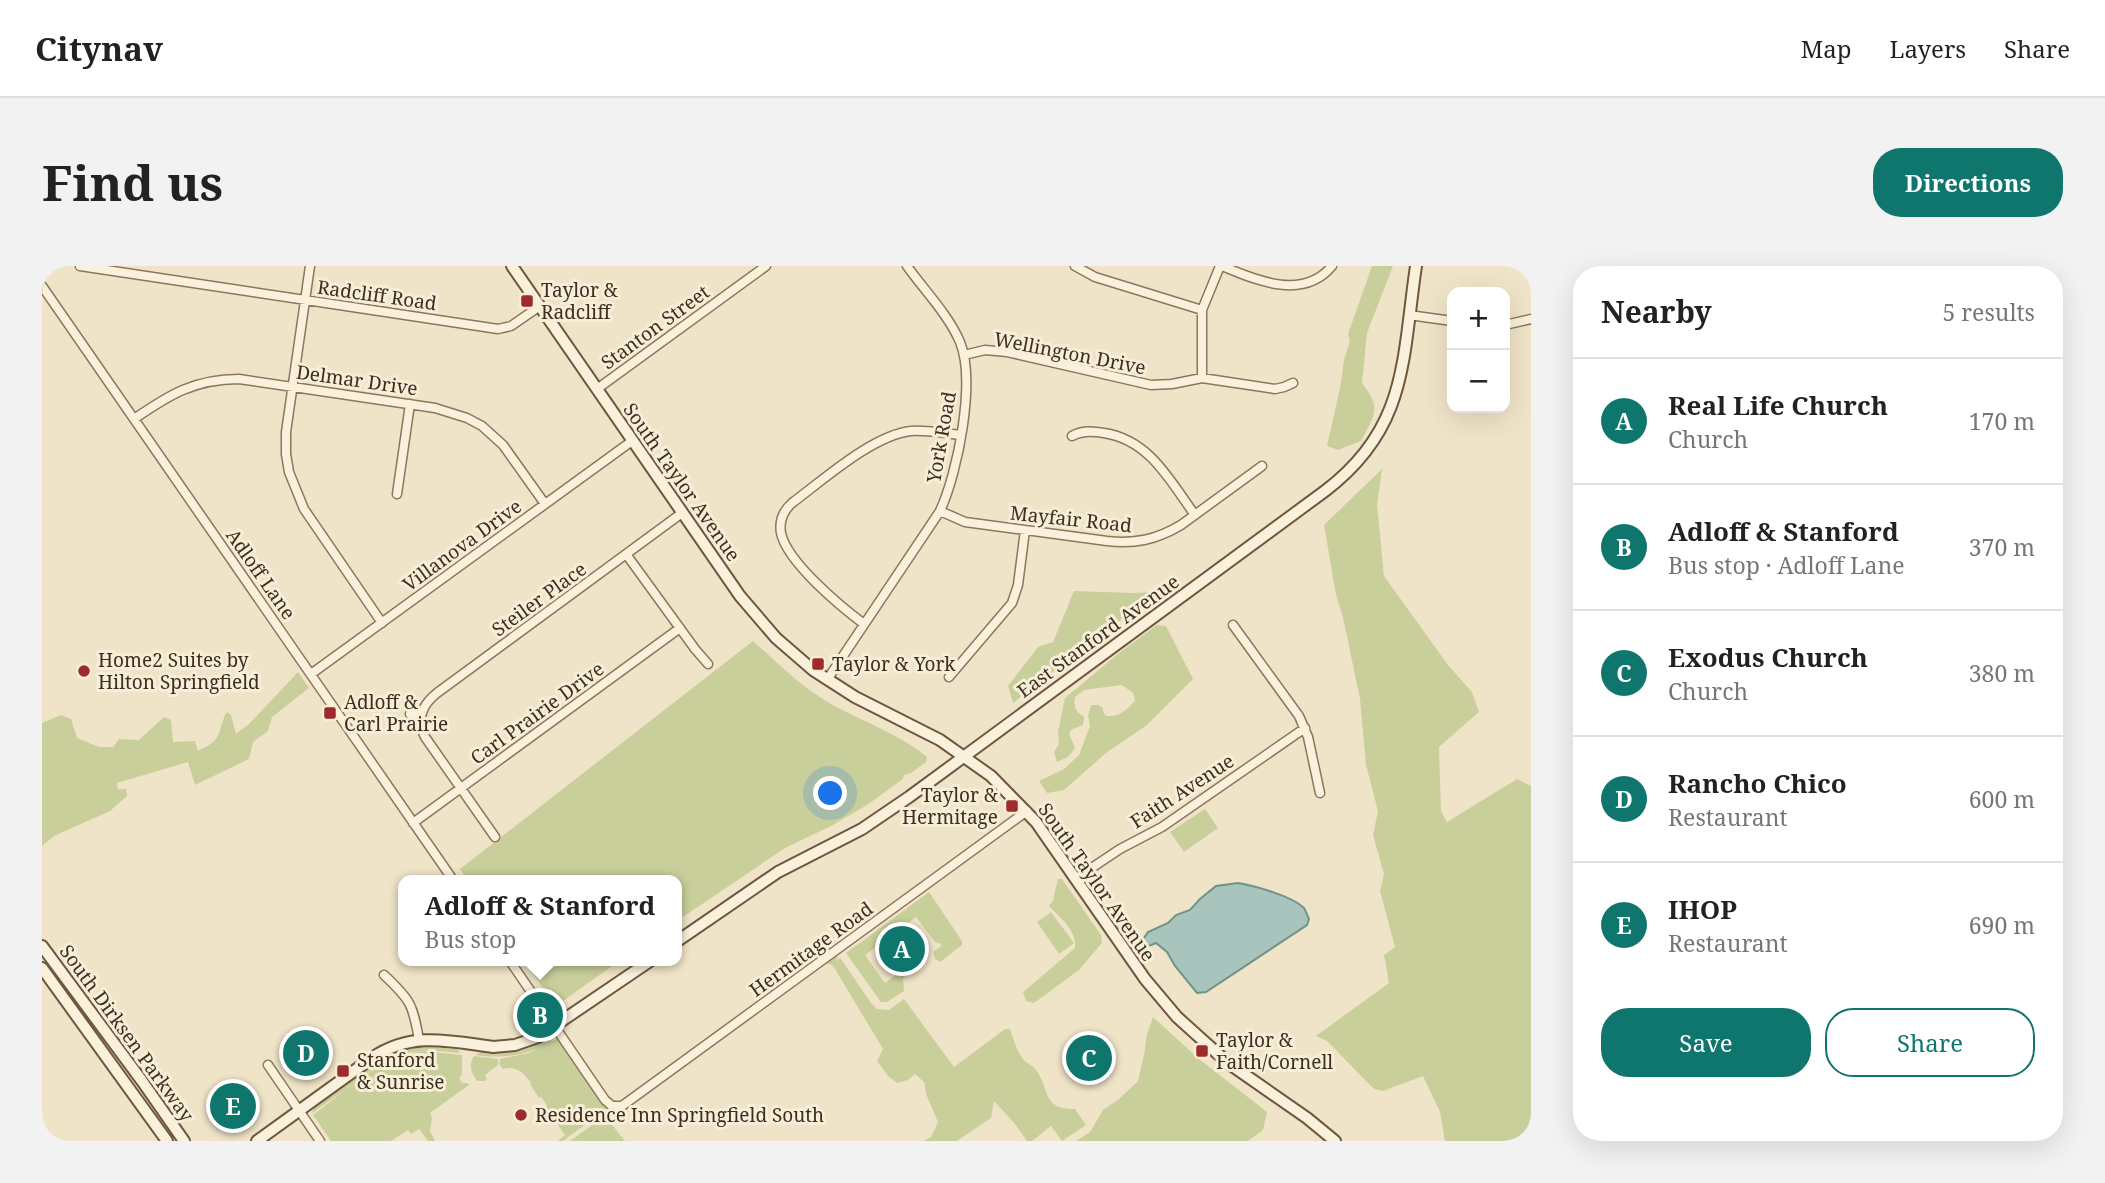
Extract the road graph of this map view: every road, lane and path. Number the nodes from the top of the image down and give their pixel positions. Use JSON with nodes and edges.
{"nodes":[{"id":1,"x":80,"y":266,"type":"edge"},
{"id":2,"x":310,"y":266,"type":"edge"},
{"id":3,"x":512,"y":266,"type":"edge"},
{"id":4,"x":766,"y":266,"type":"edge"},
{"id":5,"x":907,"y":266,"type":"edge"},
{"id":6,"x":1075,"y":266,"type":"edge"},
{"id":7,"x":1221,"y":266,"type":"edge"},
{"id":8,"x":1332,"y":266,"type":"edge"},
{"id":9,"x":1416,"y":266,"type":"edge"},
{"id":10,"x":42,"y":286,"type":"edge"},
{"id":11,"x":305,"y":300,"type":"junction"},
{"id":12,"x":540,"y":306,"type":"junction"},
{"id":13,"x":1202,"y":310,"type":"junction"},
{"id":14,"x":1409,"y":315,"type":"junction"},
{"id":15,"x":1531,"y":319,"type":"edge"},
{"id":16,"x":1447,"y":320,"type":"edge"},
{"id":17,"x":1510,"y":324,"type":"edge"},
{"id":18,"x":964,"y":355,"type":"junction"},
{"id":19,"x":1202,"y":378,"type":"junction"},
{"id":20,"x":1293,"y":383,"type":"dead end"},
{"id":21,"x":292,"y":387,"type":"junction"},
{"id":22,"x":597,"y":389,"type":"junction"},
{"id":23,"x":410,"y":404,"type":"junction"},
{"id":24,"x":134,"y":419,"type":"junction"},
{"id":25,"x":960,"y":435,"type":"junction"},
{"id":26,"x":1073,"y":436,"type":"dead end"},
{"id":27,"x":632,"y":441,"type":"junction"},
{"id":28,"x":1262,"y":466,"type":"dead end"},
{"id":29,"x":397,"y":494,"type":"dead end"},
{"id":30,"x":545,"y":504,"type":"junction"},
{"id":31,"x":940,"y":511,"type":"junction"},
{"id":32,"x":682,"y":513,"type":"junction"},
{"id":33,"x":1195,"y":515,"type":"junction"},
{"id":34,"x":1025,"y":530,"type":"junction"},
{"id":35,"x":626,"y":554,"type":"junction"},
{"id":36,"x":382,"y":623,"type":"junction"},
{"id":37,"x":864,"y":624,"type":"junction"},
{"id":38,"x":1233,"y":625,"type":"dead end"},
{"id":39,"x":680,"y":628,"type":"junction"},
{"id":40,"x":708,"y":664,"type":"dead end"},
{"id":41,"x":311,"y":674,"type":"junction"},
{"id":42,"x":949,"y":677,"type":"dead end"},
{"id":43,"x":827,"y":680,"type":"junction"},
{"id":44,"x":410,"y":714,"type":"dead end"},
{"id":45,"x":421,"y":715,"type":"junction"},
{"id":46,"x":1305,"y":728,"type":"junction"},
{"id":47,"x":964,"y":756,"type":"junction"},
{"id":48,"x":461,"y":788,"type":"junction"},
{"id":49,"x":1320,"y":793,"type":"dead end"},
{"id":50,"x":1027,"y":811,"type":"junction"},
{"id":51,"x":413,"y":823,"type":"junction"},
{"id":52,"x":495,"y":837,"type":"dead end"},
{"id":53,"x":449,"y":875,"type":"edge"},
{"id":54,"x":1075,"y":879,"type":"junction"},
{"id":55,"x":682,"y":939,"type":"edge"},
{"id":56,"x":42,"y":946,"type":"edge"},
{"id":57,"x":513,"y":966,"type":"edge"},
{"id":58,"x":643,"y":966,"type":"edge"},
{"id":59,"x":42,"y":968,"type":"edge"},
{"id":60,"x":384,"y":975,"type":"dead end"},
{"id":61,"x":556,"y":1027,"type":"junction"},
{"id":62,"x":419,"y":1040,"type":"junction"},
{"id":63,"x":268,"y":1065,"type":"dead end"},
{"id":64,"x":299,"y":1110,"type":"junction"},
{"id":65,"x":152,"y":1119,"type":"junction"},
{"id":66,"x":160,"y":1141,"type":"edge"},
{"id":67,"x":167,"y":1141,"type":"edge"},
{"id":68,"x":184,"y":1141,"type":"edge"},
{"id":69,"x":257,"y":1141,"type":"edge"},
{"id":70,"x":320,"y":1141,"type":"edge"},
{"id":71,"x":1335,"y":1141,"type":"edge"}],
"edges":[{"from":1,"to":11,"type":"street","name":"Radcliff Road"},
{"from":2,"to":11,"type":"street"},
{"from":3,"to":12,"type":"main road","name":"South Taylor Avenue"},
{"from":4,"to":22,"type":"street","name":"Stanton Street"},
{"from":5,"to":18,"type":"street","name":"York Road"},
{"from":6,"to":13,"type":"street"},
{"from":7,"to":8,"type":"street"},
{"from":7,"to":13,"type":"street"},
{"from":9,"to":14,"type":"main road","name":"East Stanford Avenue"},
{"from":10,"to":24,"type":"street","name":"Adloff Lane"},
{"from":11,"to":12,"type":"street","name":"Radcliff Road"},
{"from":11,"to":21,"type":"street"},
{"from":12,"to":22,"type":"main road","name":"South Taylor Avenue"},
{"from":13,"to":19,"type":"street"},
{"from":14,"to":16,"type":"street"},
{"from":14,"to":47,"type":"main road","name":"East Stanford Avenue"},
{"from":15,"to":17,"type":"street"},
{"from":18,"to":19,"type":"street","name":"Wellington Drive"},
{"from":18,"to":25,"type":"street","name":"York Road"},
{"from":19,"to":20,"type":"street","name":"Wellington Drive"},
{"from":21,"to":23,"type":"street","name":"Delmar Drive"},
{"from":21,"to":24,"type":"street","name":"Delmar Drive"},
{"from":21,"to":36,"type":"street"},
{"from":22,"to":27,"type":"main road","name":"South Taylor Avenue"},
{"from":23,"to":29,"type":"street"},
{"from":23,"to":30,"type":"street","name":"Delmar Drive"},
{"from":24,"to":41,"type":"street","name":"Adloff Lane"},
{"from":25,"to":31,"type":"street","name":"York Road"},
{"from":25,"to":37,"type":"street"},
{"from":26,"to":33,"type":"street"},
{"from":27,"to":30,"type":"street","name":"Villanova Drive"},
{"from":27,"to":32,"type":"main road","name":"South Taylor Avenue"},
{"from":28,"to":33,"type":"street","name":"Mayfair Road"},
{"from":30,"to":36,"type":"street","name":"Villanova Drive"},
{"from":31,"to":34,"type":"street","name":"Mayfair Road"},
{"from":31,"to":37,"type":"street","name":"York Road"},
{"from":32,"to":35,"type":"street","name":"Steiler Place"},
{"from":32,"to":43,"type":"main road","name":"South Taylor Avenue"},
{"from":33,"to":34,"type":"street","name":"Mayfair Road"},
{"from":34,"to":42,"type":"street"},
{"from":35,"to":39,"type":"street"},
{"from":35,"to":45,"type":"street","name":"Steiler Place"},
{"from":36,"to":41,"type":"street","name":"Villanova Drive"},
{"from":37,"to":43,"type":"street","name":"York Road"},
{"from":38,"to":46,"type":"street"},
{"from":39,"to":40,"type":"street"},
{"from":39,"to":48,"type":"street","name":"Carl Prairie Drive"},
{"from":41,"to":51,"type":"street","name":"Adloff Lane"},
{"from":43,"to":47,"type":"main road","name":"South Taylor Avenue"},
{"from":44,"to":45,"type":"street"},
{"from":45,"to":48,"type":"street"},
{"from":46,"to":49,"type":"street"},
{"from":46,"to":54,"type":"street","name":"Faith Avenue"},
{"from":47,"to":50,"type":"main road","name":"South Taylor Avenue"},
{"from":47,"to":55,"type":"main road","name":"East Stanford Avenue"},
{"from":48,"to":51,"type":"street","name":"Carl Prairie Drive"},
{"from":48,"to":52,"type":"street"},
{"from":50,"to":54,"type":"main road","name":"South Taylor Avenue"},
{"from":50,"to":61,"type":"street","name":"Hermitage Road"},
{"from":51,"to":53,"type":"street","name":"Adloff Lane"},
{"from":54,"to":71,"type":"main road","name":"South Taylor Avenue"},
{"from":56,"to":68,"type":"main road","name":"South Dirksen Parkway"},
{"from":57,"to":61,"type":"street"},
{"from":58,"to":61,"type":"main road"},
{"from":59,"to":65,"type":"main road","name":"South Dirksen Parkway"},
{"from":60,"to":62,"type":"street"},
{"from":61,"to":62,"type":"main road"},
{"from":62,"to":64,"type":"main road"},
{"from":63,"to":64,"type":"street"},
{"from":64,"to":69,"type":"main road"},
{"from":64,"to":70,"type":"street"},
{"from":65,"to":66,"type":"main road"},
{"from":65,"to":67,"type":"main road","name":"South Dirksen Parkway"}]}
